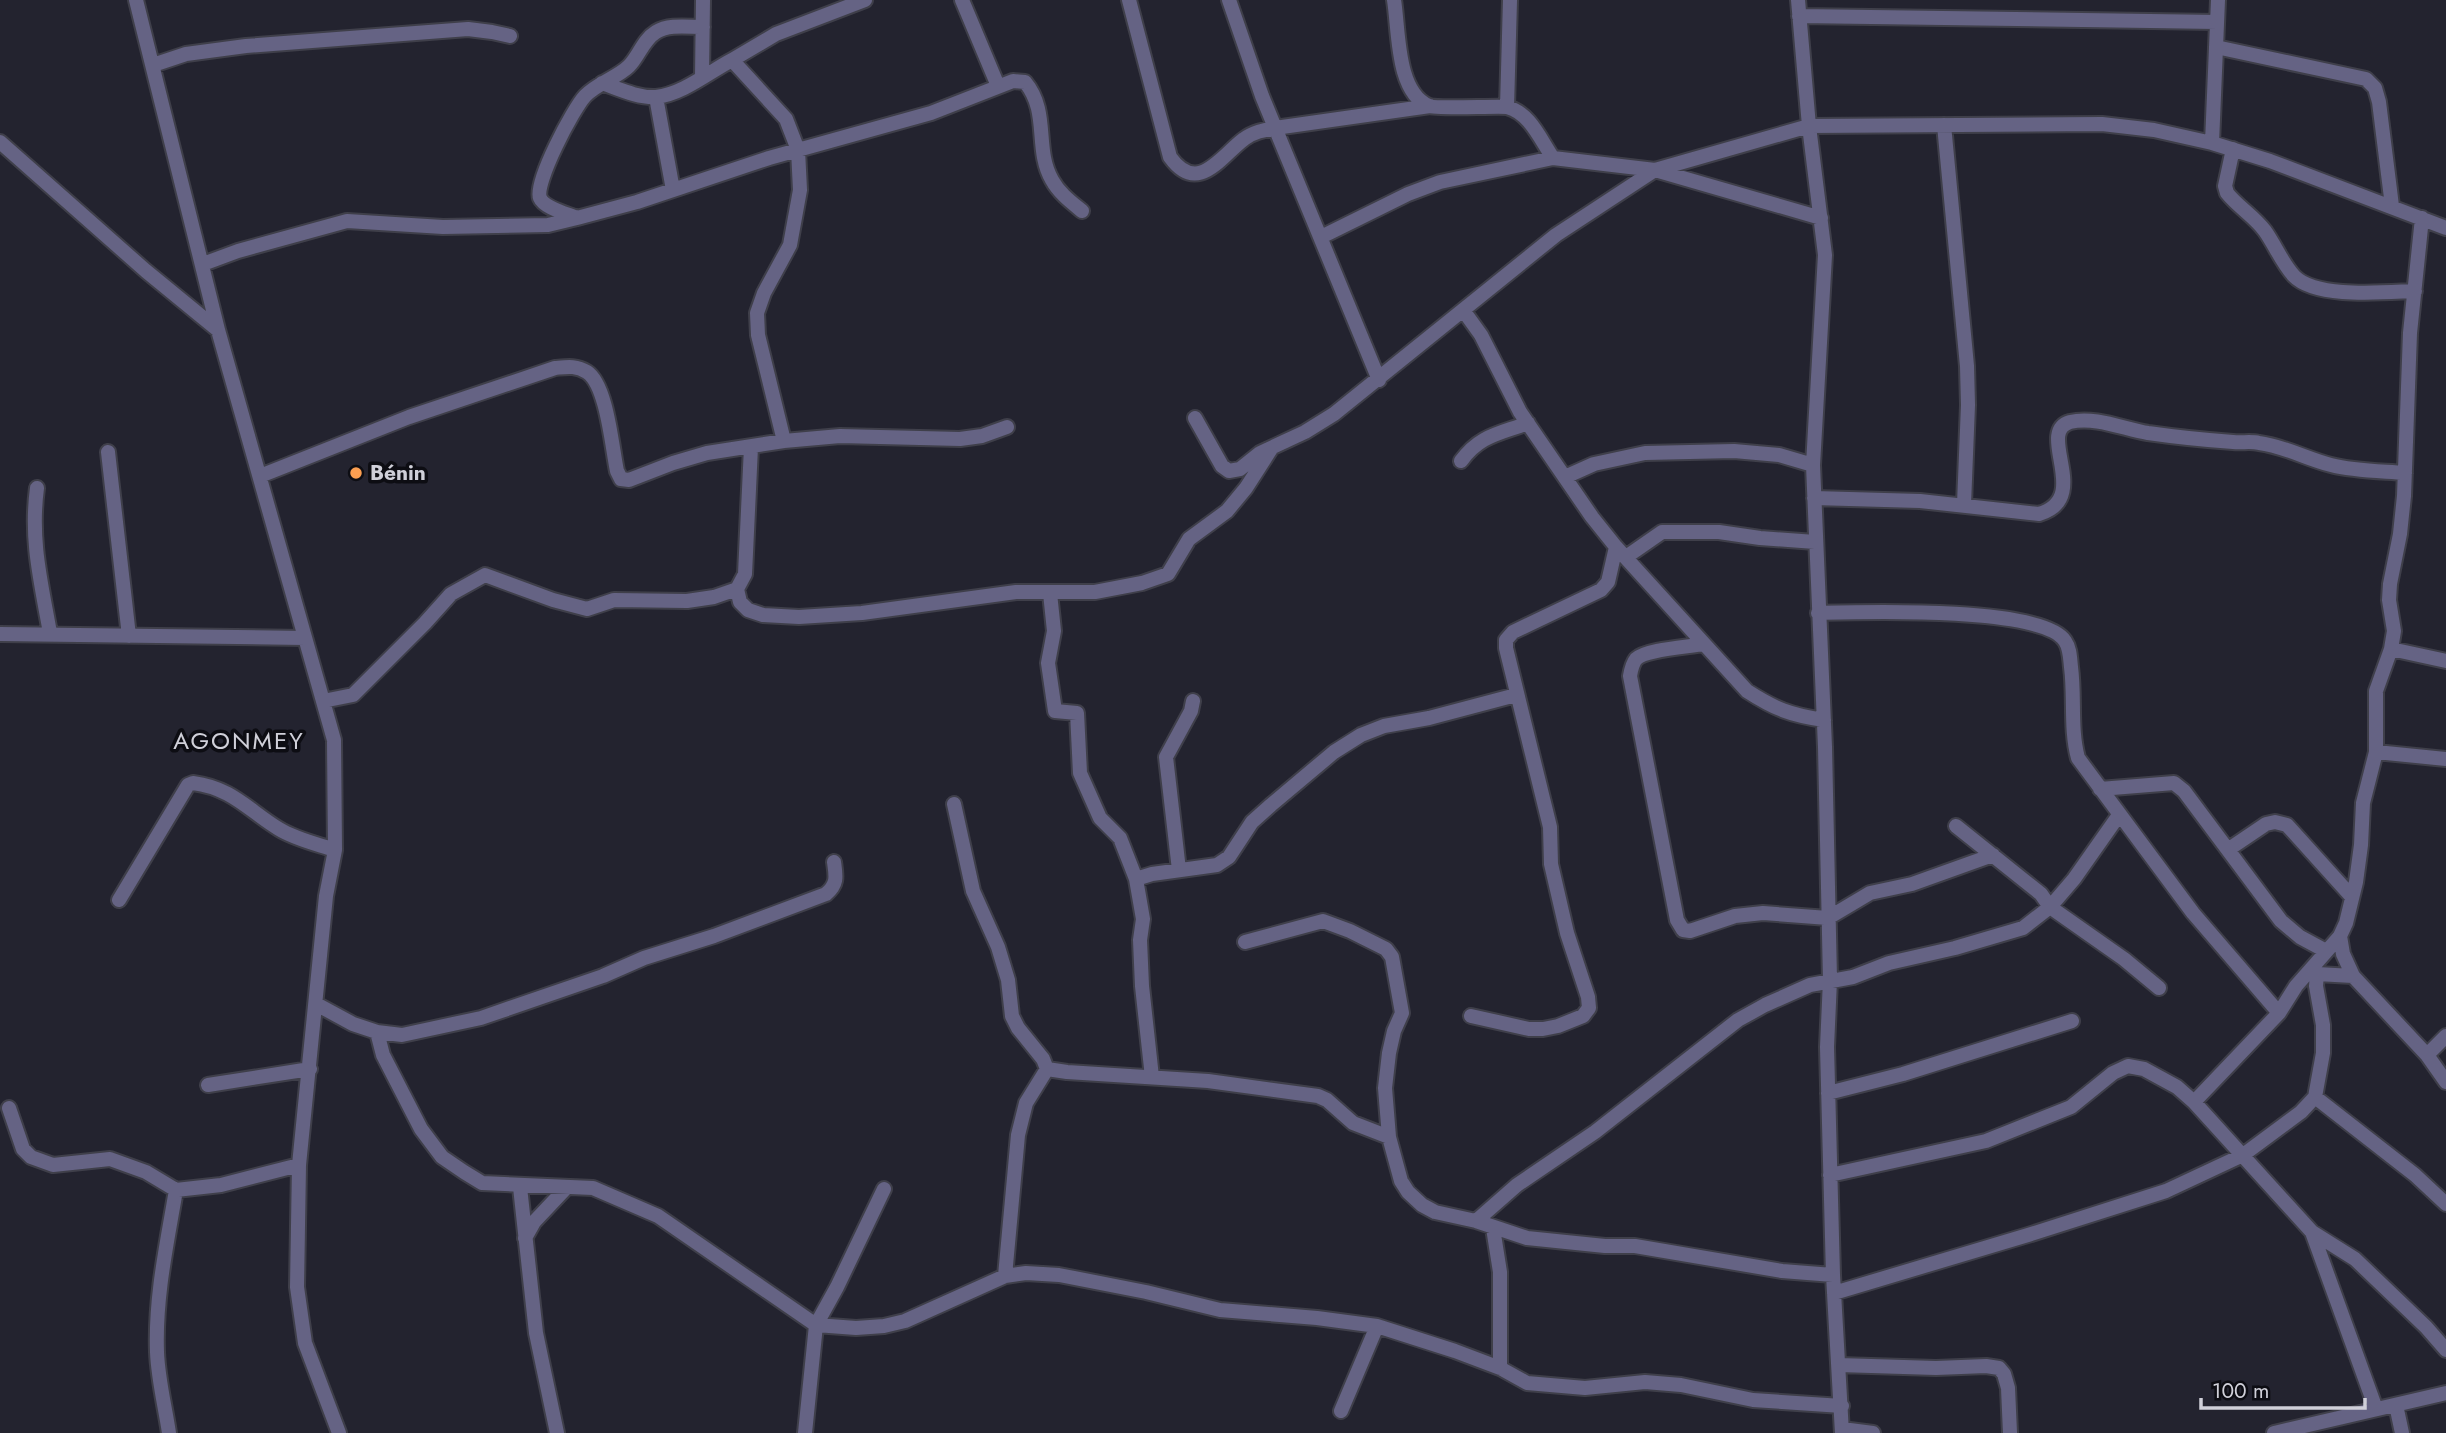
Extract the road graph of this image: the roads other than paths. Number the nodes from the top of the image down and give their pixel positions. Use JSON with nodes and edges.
{"nodes":[{"id":1,"x":136,"y":0,"type":"edge"},
{"id":2,"x":703,"y":0,"type":"edge"},
{"id":3,"x":865,"y":0,"type":"edge"},
{"id":4,"x":962,"y":0,"type":"edge"},
{"id":5,"x":1129,"y":0,"type":"edge"},
{"id":6,"x":1229,"y":0,"type":"edge"},
{"id":7,"x":1394,"y":0,"type":"edge"},
{"id":8,"x":1510,"y":0,"type":"edge"},
{"id":9,"x":1798,"y":0,"type":"edge"},
{"id":10,"x":2218,"y":0,"type":"edge"},
{"id":11,"x":1799,"y":16,"type":"junction"},
{"id":12,"x":2217,"y":22,"type":"junction"},
{"id":13,"x":703,"y":27,"type":"junction"},
{"id":14,"x":510,"y":37,"type":"dead end"},
{"id":15,"x":2216,"y":47,"type":"junction"},
{"id":16,"x":732,"y":60,"type":"junction"},
{"id":17,"x":153,"y":65,"type":"junction"},
{"id":18,"x":702,"y":77,"type":"junction"},
{"id":19,"x":603,"y":83,"type":"junction"},
{"id":20,"x":998,"y":86,"type":"junction"},
{"id":21,"x":656,"y":97,"type":"junction"},
{"id":22,"x":1430,"y":106,"type":"junction"},
{"id":23,"x":1507,"y":107,"type":"junction"},
{"id":24,"x":1944,"y":125,"type":"junction"},
{"id":25,"x":1809,"y":126,"type":"junction"},
{"id":26,"x":1275,"y":128,"type":"junction"},
{"id":27,"x":0,"y":142,"type":"edge"},
{"id":28,"x":2212,"y":143,"type":"junction"},
{"id":29,"x":2233,"y":149,"type":"junction"},
{"id":30,"x":798,"y":150,"type":"junction"},
{"id":31,"x":1553,"y":158,"type":"junction"},
{"id":32,"x":1655,"y":170,"type":"junction"},
{"id":33,"x":673,"y":190,"type":"junction"},
{"id":34,"x":2392,"y":206,"type":"junction"},
{"id":35,"x":1082,"y":211,"type":"dead end"},
{"id":36,"x":577,"y":218,"type":"junction"},
{"id":37,"x":1821,"y":218,"type":"junction"},
{"id":38,"x":2422,"y":218,"type":"junction"},
{"id":39,"x":2446,"y":228,"type":"edge"},
{"id":40,"x":1321,"y":237,"type":"junction"},
{"id":41,"x":203,"y":264,"type":"junction"},
{"id":42,"x":2415,"y":291,"type":"junction"},
{"id":43,"x":1463,"y":310,"type":"junction"},
{"id":44,"x":218,"y":330,"type":"junction"},
{"id":45,"x":1379,"y":380,"type":"junction"},
{"id":46,"x":1195,"y":418,"type":"dead end"},
{"id":47,"x":1528,"y":423,"type":"junction"},
{"id":48,"x":1007,"y":427,"type":"dead end"},
{"id":49,"x":784,"y":441,"type":"junction"},
{"id":50,"x":751,"y":447,"type":"junction"},
{"id":51,"x":1272,"y":447,"type":"junction"},
{"id":52,"x":108,"y":452,"type":"dead end"},
{"id":53,"x":1461,"y":461,"type":"dead end"},
{"id":54,"x":1813,"y":465,"type":"junction"},
{"id":55,"x":2404,"y":473,"type":"junction"},
{"id":56,"x":260,"y":476,"type":"junction"},
{"id":57,"x":1565,"y":477,"type":"junction"},
{"id":58,"x":37,"y":488,"type":"dead end"},
{"id":59,"x":1814,"y":498,"type":"junction"},
{"id":60,"x":1964,"y":504,"type":"junction"},
{"id":61,"x":1815,"y":542,"type":"junction"},
{"id":62,"x":1621,"y":552,"type":"junction"},
{"id":63,"x":737,"y":589,"type":"junction"},
{"id":64,"x":1050,"y":593,"type":"junction"},
{"id":65,"x":1818,"y":613,"type":"junction"},
{"id":66,"x":50,"y":633,"type":"junction"},
{"id":67,"x":0,"y":634,"type":"edge"},
{"id":68,"x":129,"y":636,"type":"junction"},
{"id":69,"x":305,"y":638,"type":"junction"},
{"id":70,"x":1704,"y":644,"type":"junction"},
{"id":71,"x":2392,"y":649,"type":"junction"},
{"id":72,"x":2446,"y":661,"type":"edge"},
{"id":73,"x":1516,"y":695,"type":"junction"},
{"id":74,"x":323,"y":701,"type":"junction"},
{"id":75,"x":1193,"y":701,"type":"dead end"},
{"id":76,"x":1824,"y":720,"type":"junction"},
{"id":77,"x":2376,"y":752,"type":"junction"},
{"id":78,"x":2446,"y":759,"type":"edge"},
{"id":79,"x":2100,"y":789,"type":"junction"},
{"id":80,"x":954,"y":804,"type":"dead end"},
{"id":81,"x":2119,"y":815,"type":"junction"},
{"id":82,"x":1956,"y":826,"type":"dead end"},
{"id":83,"x":2229,"y":849,"type":"junction"},
{"id":84,"x":335,"y":850,"type":"junction"},
{"id":85,"x":1993,"y":855,"type":"junction"},
{"id":86,"x":834,"y":862,"type":"dead end"},
{"id":87,"x":1180,"y":870,"type":"junction"},
{"id":88,"x":1136,"y":879,"type":"junction"},
{"id":89,"x":2353,"y":897,"type":"junction"},
{"id":90,"x":119,"y":900,"type":"dead end"},
{"id":91,"x":2050,"y":907,"type":"junction"},
{"id":92,"x":1828,"y":918,"type":"junction"},
{"id":93,"x":2340,"y":936,"type":"junction"},
{"id":94,"x":1245,"y":942,"type":"dead end"},
{"id":95,"x":2326,"y":951,"type":"junction"},
{"id":96,"x":2313,"y":972,"type":"junction"},
{"id":97,"x":2353,"y":976,"type":"junction"},
{"id":98,"x":1830,"y":980,"type":"junction"},
{"id":99,"x":2159,"y":988,"type":"dead end"},
{"id":100,"x":316,"y":1004,"type":"junction"},
{"id":101,"x":2279,"y":1013,"type":"junction"},
{"id":102,"x":1471,"y":1016,"type":"dead end"},
{"id":103,"x":2071,"y":1021,"type":"dead end"},
{"id":104,"x":377,"y":1031,"type":"junction"},
{"id":105,"x":2446,"y":1036,"type":"edge"},
{"id":106,"x":2427,"y":1055,"type":"junction"},
{"id":107,"x":310,"y":1069,"type":"junction"},
{"id":108,"x":1047,"y":1069,"type":"junction"},
{"id":109,"x":1152,"y":1077,"type":"junction"},
{"id":110,"x":2446,"y":1082,"type":"edge"},
{"id":111,"x":208,"y":1085,"type":"dead end"},
{"id":112,"x":1828,"y":1093,"type":"junction"},
{"id":113,"x":2315,"y":1097,"type":"junction"},
{"id":114,"x":2194,"y":1102,"type":"junction"},
{"id":115,"x":9,"y":1108,"type":"dead end"},
{"id":116,"x":1389,"y":1137,"type":"junction"},
{"id":117,"x":2243,"y":1155,"type":"junction"},
{"id":118,"x":299,"y":1165,"type":"junction"},
{"id":119,"x":1830,"y":1175,"type":"junction"},
{"id":120,"x":520,"y":1187,"type":"junction"},
{"id":121,"x":567,"y":1187,"type":"junction"},
{"id":122,"x":884,"y":1189,"type":"dead end"},
{"id":123,"x":176,"y":1190,"type":"junction"},
{"id":124,"x":2446,"y":1205,"type":"edge"},
{"id":125,"x":1476,"y":1221,"type":"junction"},
{"id":126,"x":1493,"y":1228,"type":"junction"},
{"id":127,"x":2312,"y":1232,"type":"junction"},
{"id":128,"x":525,"y":1238,"type":"junction"},
{"id":129,"x":1833,"y":1275,"type":"junction"},
{"id":130,"x":1005,"y":1276,"type":"junction"},
{"id":131,"x":1834,"y":1293,"type":"junction"},
{"id":132,"x":816,"y":1325,"type":"junction"},
{"id":133,"x":1377,"y":1326,"type":"junction"},
{"id":134,"x":2446,"y":1350,"type":"edge"},
{"id":135,"x":1839,"y":1365,"type":"junction"},
{"id":136,"x":1500,"y":1368,"type":"junction"},
{"id":137,"x":2446,"y":1393,"type":"edge"},
{"id":138,"x":2396,"y":1405,"type":"junction"},
{"id":139,"x":1842,"y":1406,"type":"junction"},
{"id":140,"x":2376,"y":1409,"type":"junction"},
{"id":141,"x":1341,"y":1411,"type":"dead end"},
{"id":142,"x":2300,"y":1430,"type":"edge"},
{"id":143,"x":1842,"y":1431,"type":"edge"},
{"id":144,"x":169,"y":1433,"type":"edge"},
{"id":145,"x":339,"y":1433,"type":"edge"},
{"id":146,"x":557,"y":1433,"type":"edge"},
{"id":147,"x":805,"y":1433,"type":"edge"},
{"id":148,"x":1873,"y":1433,"type":"edge"},
{"id":149,"x":2010,"y":1433,"type":"edge"},
{"id":150,"x":2274,"y":1433,"type":"edge"},
{"id":151,"x":2402,"y":1433,"type":"edge"}],
"edges":[{"from":1,"to":17,"type":"street"},
{"from":2,"to":13,"type":"street"},
{"from":3,"to":16,"type":"street"},
{"from":4,"to":20,"type":"street"},
{"from":5,"to":26,"type":"street"},
{"from":6,"to":26,"type":"street"},
{"from":7,"to":22,"type":"street"},
{"from":8,"to":23,"type":"street"},
{"from":9,"to":11,"type":"street"},
{"from":10,"to":12,"type":"street"},
{"from":11,"to":12,"type":"street"},
{"from":11,"to":25,"type":"street"},
{"from":12,"to":15,"type":"street"},
{"from":13,"to":18,"type":"street"},
{"from":13,"to":19,"type":"street"},
{"from":14,"to":17,"type":"street"},
{"from":15,"to":28,"type":"street"},
{"from":15,"to":34,"type":"street"},
{"from":16,"to":18,"type":"street"},
{"from":16,"to":30,"type":"street"},
{"from":17,"to":41,"type":"street"},
{"from":18,"to":21,"type":"street"},
{"from":19,"to":21,"type":"street"},
{"from":19,"to":36,"type":"street"},
{"from":20,"to":30,"type":"street"},
{"from":20,"to":35,"type":"street"},
{"from":21,"to":33,"type":"street"},
{"from":22,"to":23,"type":"street"},
{"from":22,"to":26,"type":"street"},
{"from":23,"to":31,"type":"street"},
{"from":24,"to":25,"type":"street"},
{"from":24,"to":28,"type":"street"},
{"from":24,"to":60,"type":"street"},
{"from":25,"to":32,"type":"street"},
{"from":25,"to":37,"type":"street"},
{"from":26,"to":40,"type":"street"},
{"from":27,"to":44,"type":"street"},
{"from":28,"to":29,"type":"street"},
{"from":29,"to":34,"type":"street"},
{"from":29,"to":42,"type":"street"},
{"from":30,"to":33,"type":"street"},
{"from":30,"to":49,"type":"street"},
{"from":31,"to":32,"type":"street"},
{"from":31,"to":40,"type":"street"},
{"from":32,"to":37,"type":"street"},
{"from":32,"to":43,"type":"street"},
{"from":33,"to":36,"type":"street"},
{"from":34,"to":38,"type":"street"},
{"from":36,"to":41,"type":"street"},
{"from":37,"to":54,"type":"street"},
{"from":38,"to":39,"type":"street"},
{"from":38,"to":42,"type":"street"},
{"from":40,"to":45,"type":"street"},
{"from":41,"to":44,"type":"street"},
{"from":42,"to":55,"type":"street"},
{"from":43,"to":45,"type":"street"},
{"from":43,"to":47,"type":"street"},
{"from":44,"to":56,"type":"street"},
{"from":45,"to":51,"type":"street"},
{"from":46,"to":51,"type":"street"},
{"from":47,"to":53,"type":"street"},
{"from":47,"to":57,"type":"street"},
{"from":48,"to":49,"type":"street"},
{"from":49,"to":50,"type":"street"},
{"from":50,"to":56,"type":"street"},
{"from":50,"to":63,"type":"street"},
{"from":51,"to":64,"type":"street"},
{"from":52,"to":68,"type":"street"},
{"from":54,"to":57,"type":"street"},
{"from":54,"to":59,"type":"street"},
{"from":55,"to":60,"type":"street"},
{"from":55,"to":71,"type":"street"},
{"from":56,"to":69,"type":"street"},
{"from":57,"to":62,"type":"street"},
{"from":58,"to":66,"type":"street"},
{"from":59,"to":60,"type":"street"},
{"from":59,"to":61,"type":"street"},
{"from":61,"to":62,"type":"street"},
{"from":61,"to":65,"type":"street"},
{"from":62,"to":70,"type":"street"},
{"from":62,"to":73,"type":"street"},
{"from":63,"to":64,"type":"street"},
{"from":63,"to":74,"type":"street"},
{"from":64,"to":88,"type":"street"},
{"from":65,"to":76,"type":"street"},
{"from":65,"to":79,"type":"street"},
{"from":66,"to":67,"type":"street"},
{"from":66,"to":68,"type":"street"},
{"from":68,"to":69,"type":"street"},
{"from":69,"to":74,"type":"street"},
{"from":70,"to":76,"type":"street"},
{"from":70,"to":92,"type":"street"},
{"from":71,"to":72,"type":"street"},
{"from":71,"to":77,"type":"street"},
{"from":73,"to":87,"type":"street"},
{"from":73,"to":102,"type":"street"},
{"from":74,"to":84,"type":"street"},
{"from":75,"to":87,"type":"street"},
{"from":76,"to":92,"type":"street"},
{"from":77,"to":78,"type":"street"},
{"from":77,"to":89,"type":"street"},
{"from":79,"to":81,"type":"street"},
{"from":79,"to":83,"type":"street"},
{"from":80,"to":108,"type":"street"},
{"from":81,"to":91,"type":"street"},
{"from":81,"to":101,"type":"street"},
{"from":82,"to":85,"type":"street"},
{"from":83,"to":89,"type":"street"},
{"from":83,"to":95,"type":"street"},
{"from":84,"to":90,"type":"street"},
{"from":84,"to":100,"type":"street"},
{"from":85,"to":91,"type":"street"},
{"from":85,"to":92,"type":"street"},
{"from":86,"to":104,"type":"street"},
{"from":87,"to":88,"type":"street"},
{"from":88,"to":109,"type":"street"},
{"from":89,"to":93,"type":"street"},
{"from":91,"to":98,"type":"street"},
{"from":91,"to":99,"type":"street"},
{"from":92,"to":98,"type":"street"},
{"from":93,"to":95,"type":"street"},
{"from":93,"to":97,"type":"street"},
{"from":94,"to":116,"type":"street"},
{"from":95,"to":96,"type":"street"},
{"from":96,"to":97,"type":"street"},
{"from":96,"to":101,"type":"street"},
{"from":96,"to":113,"type":"street"},
{"from":97,"to":106,"type":"street"},
{"from":98,"to":112,"type":"street"},
{"from":98,"to":125,"type":"street"},
{"from":100,"to":104,"type":"street"},
{"from":100,"to":107,"type":"street"},
{"from":101,"to":114,"type":"street"},
{"from":103,"to":112,"type":"street"},
{"from":104,"to":120,"type":"street"},
{"from":105,"to":106,"type":"street"},
{"from":106,"to":110,"type":"street"},
{"from":107,"to":111,"type":"street"},
{"from":107,"to":118,"type":"street"},
{"from":108,"to":109,"type":"street"},
{"from":108,"to":130,"type":"street"},
{"from":109,"to":116,"type":"street"},
{"from":112,"to":119,"type":"street"},
{"from":113,"to":117,"type":"street"},
{"from":113,"to":124,"type":"street"},
{"from":114,"to":117,"type":"street"},
{"from":114,"to":119,"type":"street"},
{"from":115,"to":123,"type":"street"},
{"from":116,"to":125,"type":"street"},
{"from":117,"to":127,"type":"street"},
{"from":117,"to":131,"type":"street"},
{"from":118,"to":123,"type":"street"},
{"from":118,"to":145,"type":"street"},
{"from":119,"to":129,"type":"street"},
{"from":120,"to":121,"type":"street"},
{"from":120,"to":128,"type":"street"},
{"from":121,"to":128,"type":"street"},
{"from":121,"to":132,"type":"street"},
{"from":122,"to":132,"type":"street"},
{"from":123,"to":144,"type":"street"},
{"from":125,"to":126,"type":"street"},
{"from":126,"to":129,"type":"street"},
{"from":126,"to":136,"type":"street"},
{"from":127,"to":134,"type":"street"},
{"from":127,"to":140,"type":"street"},
{"from":128,"to":146,"type":"street"},
{"from":129,"to":131,"type":"street"},
{"from":130,"to":132,"type":"street"},
{"from":130,"to":133,"type":"street"},
{"from":131,"to":135,"type":"street"},
{"from":132,"to":147,"type":"street"},
{"from":133,"to":136,"type":"street"},
{"from":133,"to":141,"type":"street"},
{"from":135,"to":139,"type":"street"},
{"from":135,"to":149,"type":"street"},
{"from":136,"to":139,"type":"street"},
{"from":137,"to":138,"type":"street"},
{"from":138,"to":140,"type":"street"},
{"from":138,"to":151,"type":"street"},
{"from":139,"to":143,"type":"street"},
{"from":140,"to":142,"type":"street"},
{"from":142,"to":150,"type":"street"},
{"from":143,"to":148,"type":"street"}]}
